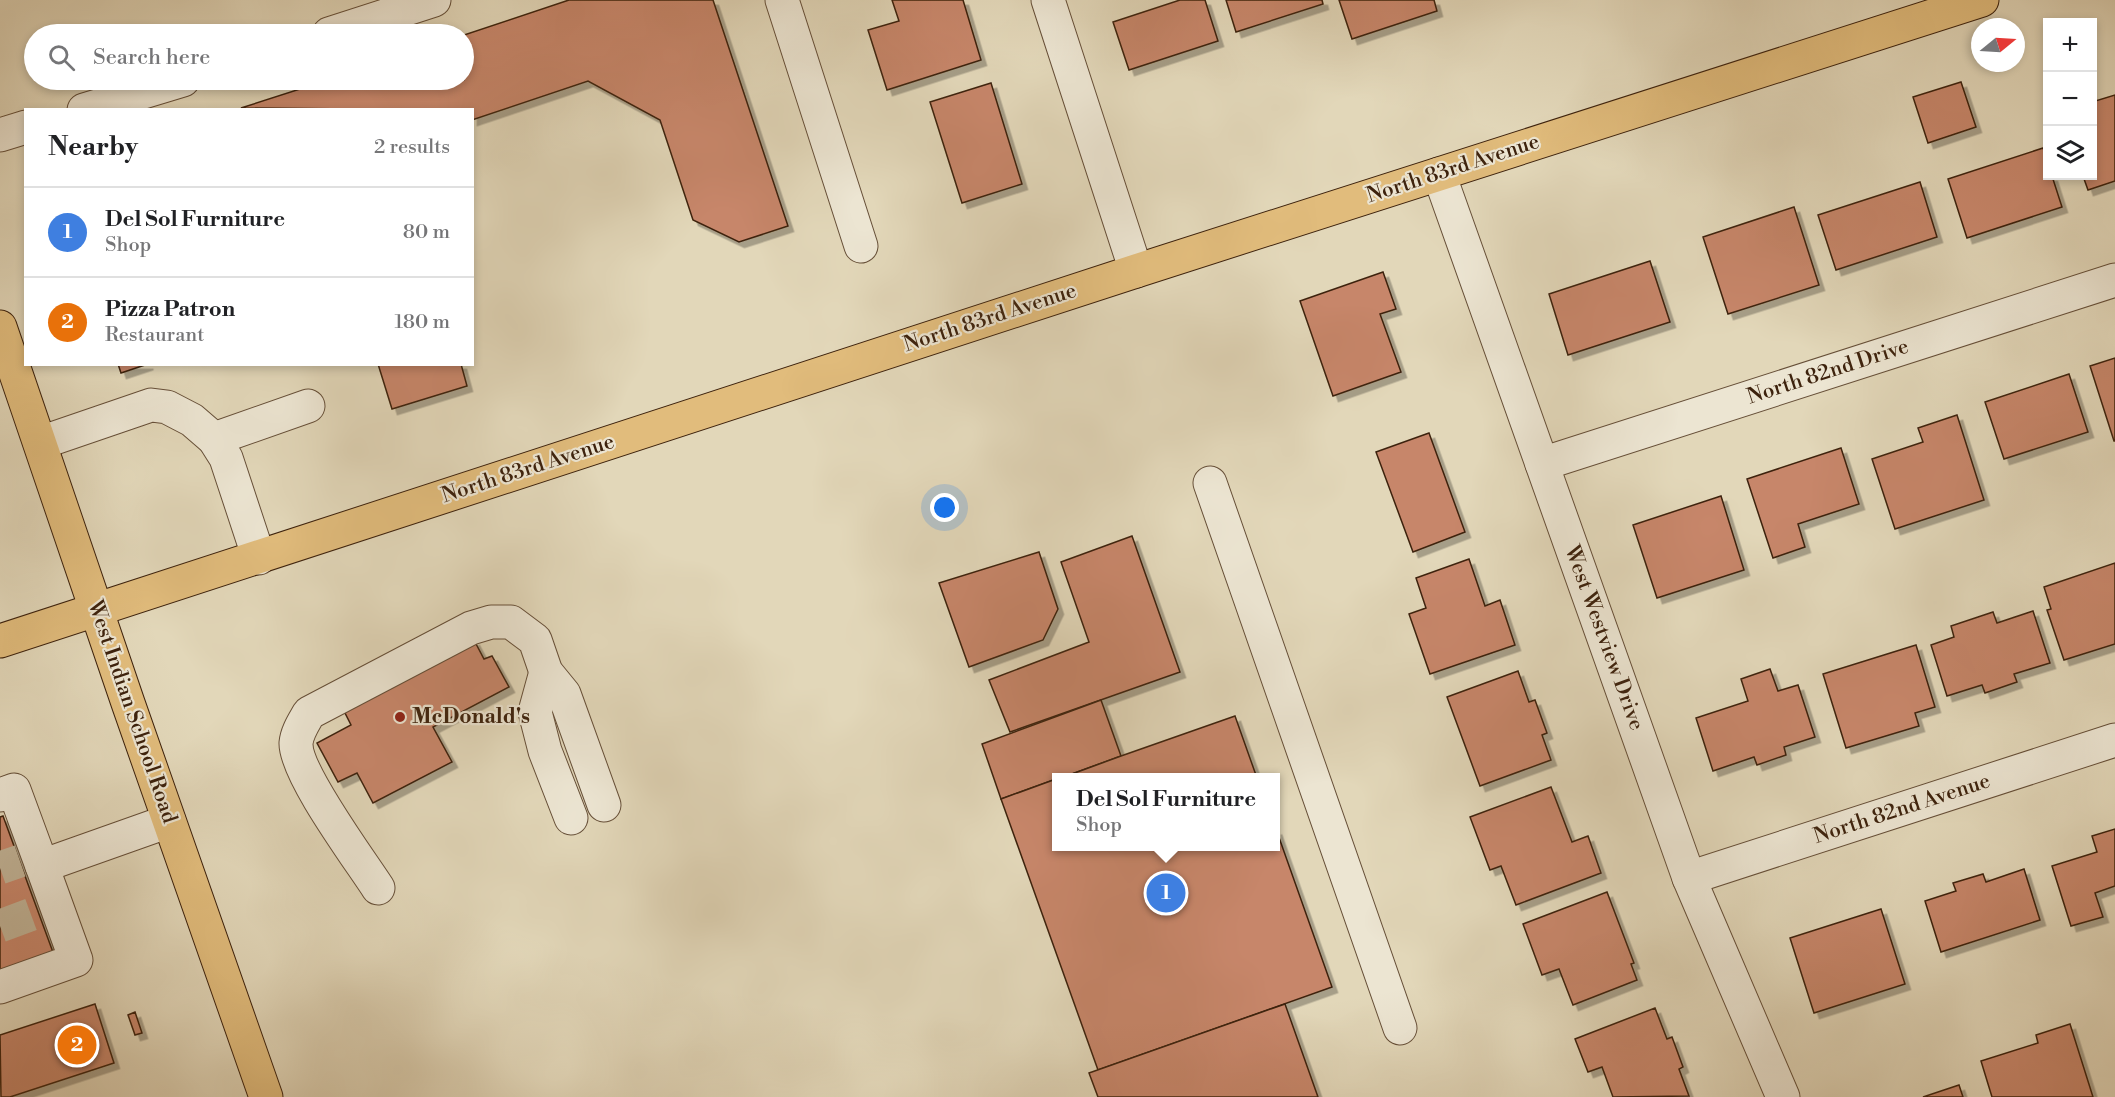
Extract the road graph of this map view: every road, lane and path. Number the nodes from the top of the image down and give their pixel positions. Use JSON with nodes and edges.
{"nodes":[{"id":1,"x":782,"y":0,"type":"edge"},
{"id":2,"x":1048,"y":0,"type":"edge"},
{"id":3,"x":1982,"y":0,"type":"edge"},
{"id":4,"x":421,"y":2,"type":"edge"},
{"id":5,"x":358,"y":24,"type":"edge"},
{"id":6,"x":150,"y":90,"type":"edge"},
{"id":7,"x":91,"y":108,"type":"edge"},
{"id":8,"x":24,"y":128,"type":"edge"},
{"id":9,"x":0,"y":135,"type":"edge"},
{"id":10,"x":1439,"y":174,"type":"junction"},
{"id":11,"x":861,"y":246,"type":"dead end"},
{"id":12,"x":1136,"y":271,"type":"junction"},
{"id":13,"x":2115,"y":280,"type":"edge"},
{"id":14,"x":0,"y":327,"type":"edge"},
{"id":15,"x":308,"y":406,"type":"dead end"},
{"id":16,"x":214,"y":439,"type":"junction"},
{"id":17,"x":40,"y":442,"type":"junction"},
{"id":18,"x":1542,"y":464,"type":"junction"},
{"id":19,"x":1210,"y":483,"type":"dead end"},
{"id":20,"x":259,"y":558,"type":"junction"},
{"id":21,"x":97,"y":610,"type":"junction"},
{"id":22,"x":0,"y":641,"type":"edge"},
{"id":23,"x":546,"y":672,"type":"junction"},
{"id":24,"x":2115,"y":740,"type":"edge"},
{"id":25,"x":0,"y":795,"type":"edge"},
{"id":26,"x":604,"y":805,"type":"dead end"},
{"id":27,"x":571,"y":818,"type":"dead end"},
{"id":28,"x":169,"y":821,"type":"junction"},
{"id":29,"x":33,"y":860,"type":"junction"},
{"id":30,"x":1689,"y":878,"type":"junction"},
{"id":31,"x":378,"y":888,"type":"dead end"},
{"id":32,"x":0,"y":987,"type":"edge"},
{"id":33,"x":1400,"y":1028,"type":"dead end"},
{"id":34,"x":266,"y":1097,"type":"edge"},
{"id":35,"x":1783,"y":1097,"type":"edge"}],
"edges":[{"from":1,"to":11,"type":"street"},
{"from":2,"to":12,"type":"street"},
{"from":3,"to":10,"type":"main road","name":"North 83rd Avenue"},
{"from":4,"to":5,"type":"street"},
{"from":6,"to":7,"type":"street"},
{"from":8,"to":9,"type":"street"},
{"from":10,"to":12,"type":"main road","name":"North 83rd Avenue"},
{"from":10,"to":18,"type":"street","name":"West Westview Drive"},
{"from":12,"to":20,"type":"main road","name":"North 83rd Avenue"},
{"from":13,"to":18,"type":"street","name":"North 82nd Drive"},
{"from":14,"to":17,"type":"main road","name":"West Indian School Road"},
{"from":15,"to":16,"type":"street"},
{"from":16,"to":17,"type":"street"},
{"from":16,"to":20,"type":"street"},
{"from":17,"to":21,"type":"main road","name":"West Indian School Road"},
{"from":18,"to":30,"type":"street","name":"West Westview Drive"},
{"from":19,"to":33,"type":"street"},
{"from":20,"to":21,"type":"main road","name":"North 83rd Avenue"},
{"from":21,"to":22,"type":"main road","name":"North 83rd Avenue"},
{"from":21,"to":28,"type":"main road","name":"West Indian School Road"},
{"from":23,"to":26,"type":"street"},
{"from":23,"to":27,"type":"street"},
{"from":23,"to":31,"type":"street"},
{"from":24,"to":30,"type":"street","name":"North 82nd Avenue"},
{"from":25,"to":29,"type":"street"},
{"from":28,"to":29,"type":"street"},
{"from":28,"to":34,"type":"main road","name":"West Indian School Road"},
{"from":29,"to":32,"type":"street"},
{"from":30,"to":35,"type":"street","name":"West Westview Drive"}]}
